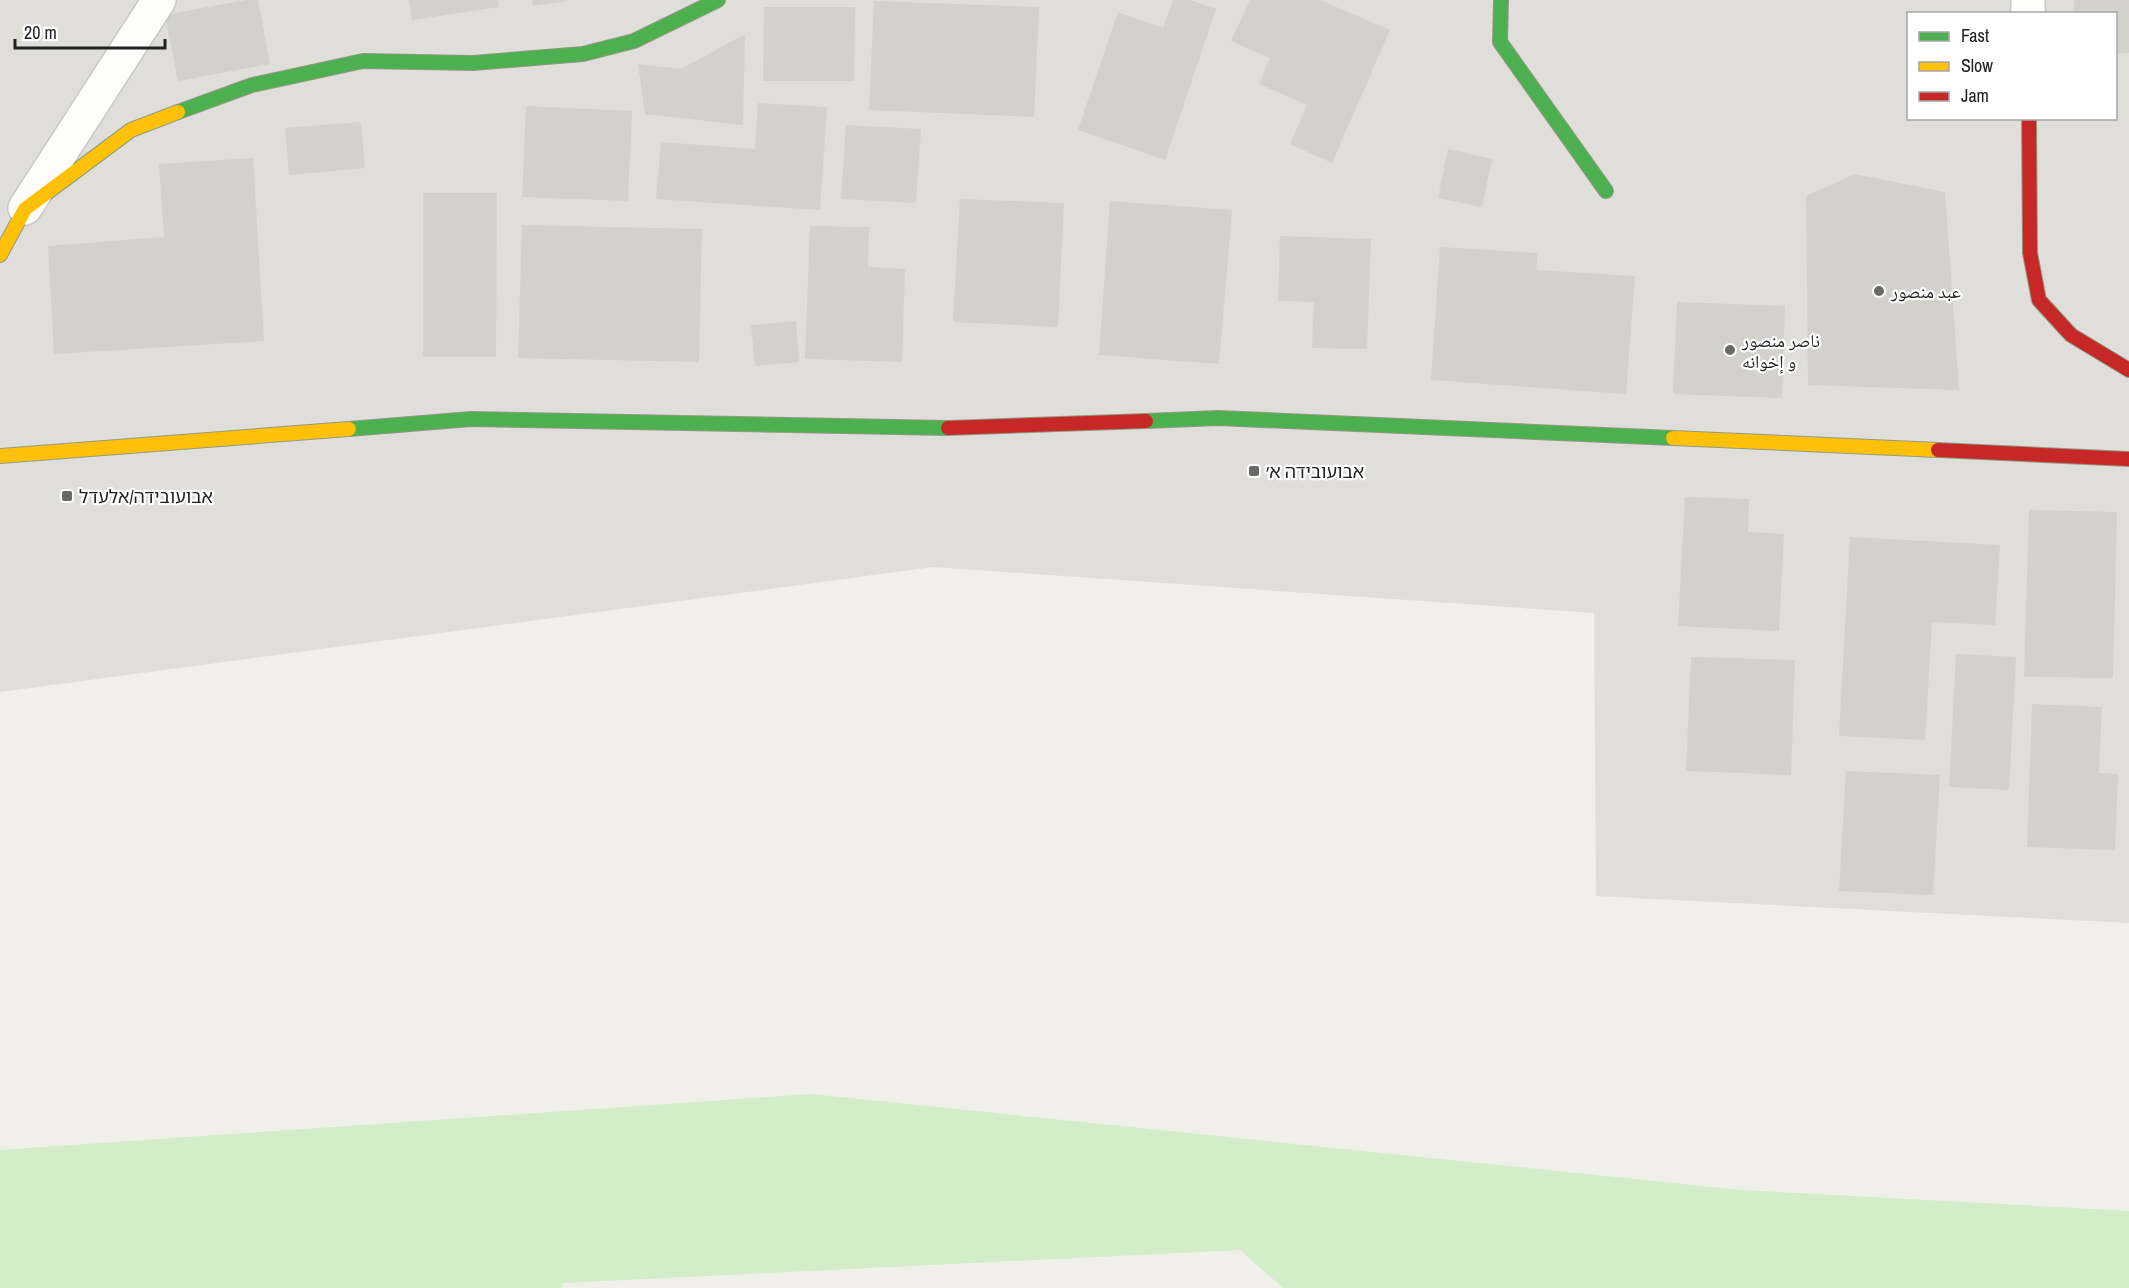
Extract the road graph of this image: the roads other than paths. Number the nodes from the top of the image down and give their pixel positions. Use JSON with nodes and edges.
{"nodes":[{"id":1,"x":159,"y":0,"type":"edge"},
{"id":2,"x":718,"y":0,"type":"edge"},
{"id":3,"x":1502,"y":0,"type":"edge"},
{"id":4,"x":2029,"y":120,"type":"edge"},
{"id":5,"x":1606,"y":191,"type":"dead end"},
{"id":6,"x":25,"y":209,"type":"junction"},
{"id":7,"x":0,"y":255,"type":"edge"},
{"id":8,"x":2129,"y":370,"type":"edge"},
{"id":9,"x":0,"y":456,"type":"edge"},
{"id":10,"x":2129,"y":459,"type":"edge"}],
"edges":[{"from":1,"to":6,"type":"street"},
{"from":2,"to":6,"type":"street"},
{"from":3,"to":5,"type":"street"},
{"from":4,"to":8,"type":"street"},
{"from":6,"to":7,"type":"street"},
{"from":9,"to":10,"type":"street"}]}
